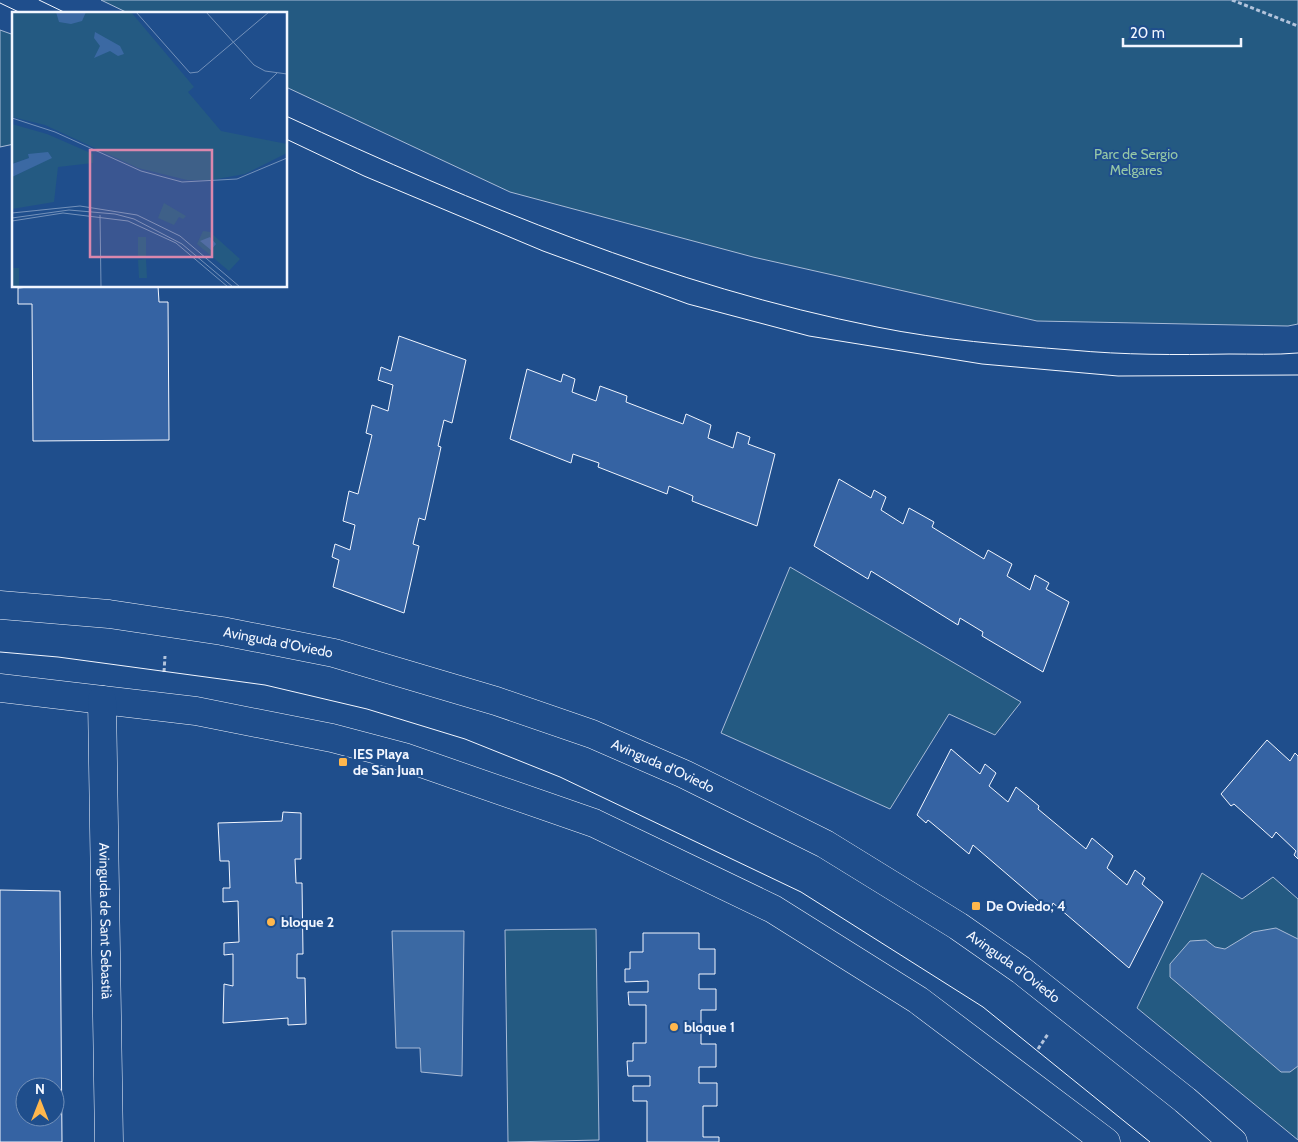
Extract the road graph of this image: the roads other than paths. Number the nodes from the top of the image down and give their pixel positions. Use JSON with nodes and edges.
{"nodes":[{"id":1,"x":0,"y":605,"type":"edge"},
{"id":2,"x":0,"y":688,"type":"edge"},
{"id":3,"x":102,"y":700,"type":"junction"},
{"id":4,"x":109,"y":1142,"type":"edge"},
{"id":5,"x":1106,"y":1142,"type":"edge"},
{"id":6,"x":1233,"y":1142,"type":"edge"}],
"edges":[{"from":1,"to":6,"type":"street","name":"Avinguda d'Oviedo"},
{"from":2,"to":3,"type":"street"},
{"from":3,"to":4,"type":"street","name":"Avinguda de Sant Sebastià"},
{"from":3,"to":5,"type":"street"}]}
